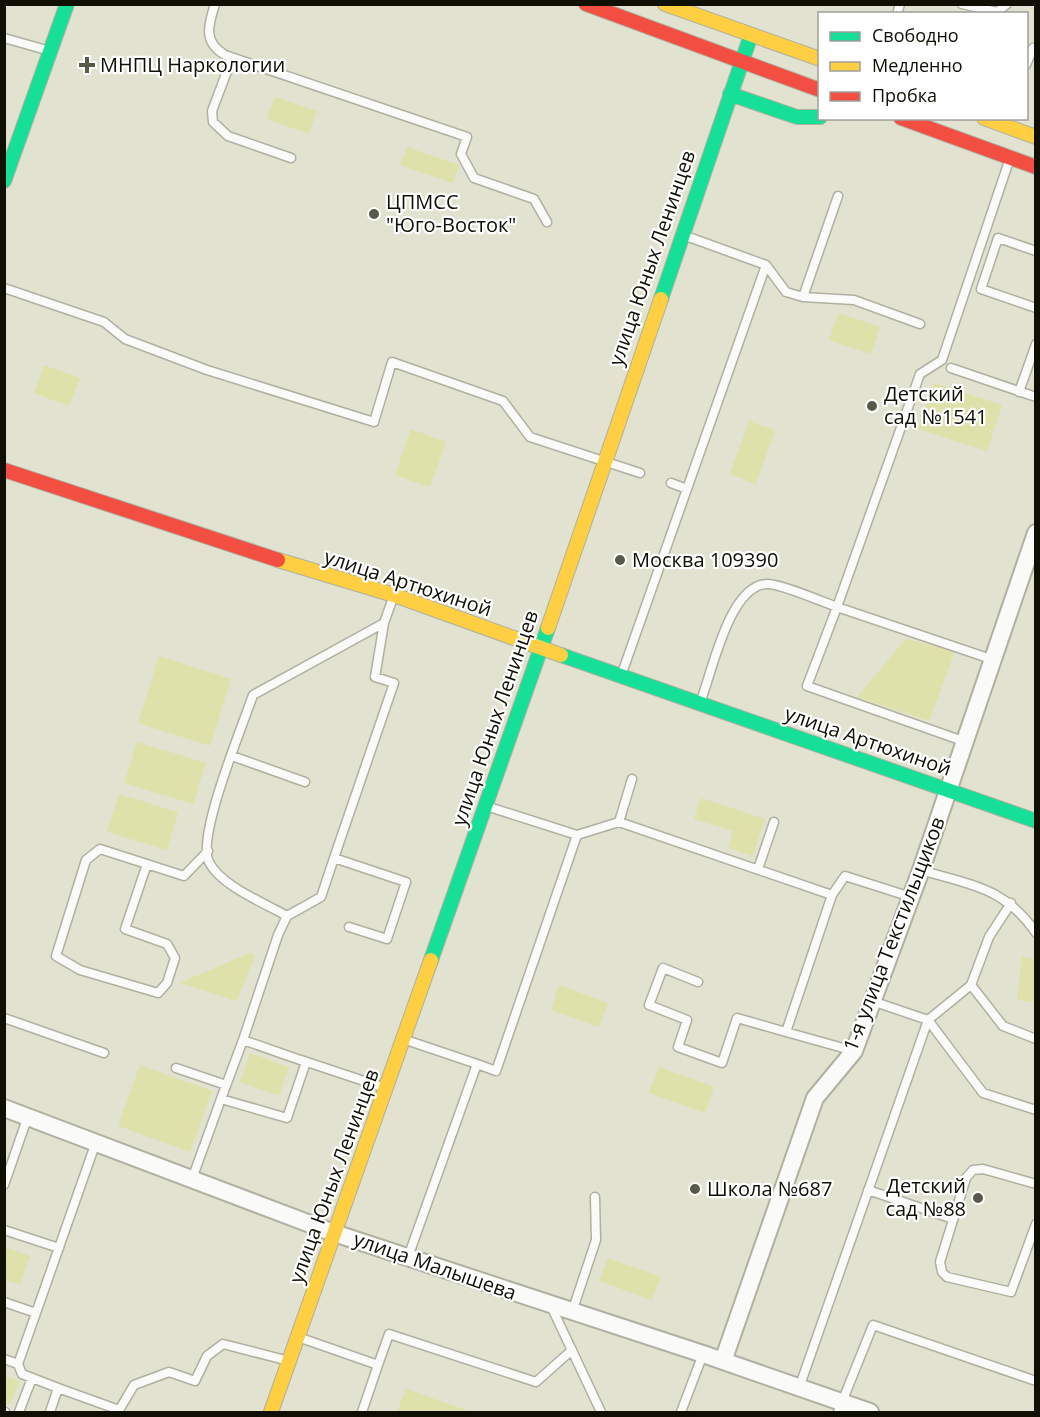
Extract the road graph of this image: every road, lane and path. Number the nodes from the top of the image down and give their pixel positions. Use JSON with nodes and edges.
{"nodes":[{"id":1,"x":67,"y":4,"type":"edge"},
{"id":2,"x":215,"y":4,"type":"edge"},
{"id":3,"x":586,"y":4,"type":"edge"},
{"id":4,"x":665,"y":4,"type":"edge"},
{"id":5,"x":962,"y":4,"type":"edge"},
{"id":6,"x":1007,"y":4,"type":"edge"},
{"id":7,"x":751,"y":35,"type":"junction"},
{"id":8,"x":4,"y":38,"type":"edge"},
{"id":9,"x":1033,"y":48,"type":"dead end"},
{"id":10,"x":50,"y":51,"type":"junction"},
{"id":11,"x":232,"y":58,"type":"junction"},
{"id":12,"x":818,"y":59,"type":"edge"},
{"id":13,"x":1028,"y":59,"type":"edge"},
{"id":14,"x":741,"y":62,"type":"junction"},
{"id":15,"x":818,"y":90,"type":"edge"},
{"id":16,"x":730,"y":94,"type":"junction"},
{"id":17,"x":818,"y":117,"type":"edge"},
{"id":18,"x":906,"y":120,"type":"edge"},
{"id":19,"x":1006,"y":122,"type":"edge"},
{"id":20,"x":1035,"y":137,"type":"edge"},
{"id":21,"x":291,"y":158,"type":"dead end"},
{"id":22,"x":1010,"y":158,"type":"junction"},
{"id":23,"x":1035,"y":167,"type":"edge"},
{"id":24,"x":4,"y":181,"type":"edge"},
{"id":25,"x":838,"y":196,"type":"dead end"},
{"id":26,"x":547,"y":222,"type":"dead end"},
{"id":27,"x":681,"y":234,"type":"junction"},
{"id":28,"x":1035,"y":251,"type":"edge"},
{"id":29,"x":766,"y":265,"type":"junction"},
{"id":30,"x":4,"y":288,"type":"edge"},
{"id":31,"x":803,"y":297,"type":"junction"},
{"id":32,"x":1035,"y":308,"type":"edge"},
{"id":33,"x":920,"y":324,"type":"dead end"},
{"id":34,"x":1035,"y":344,"type":"edge"},
{"id":35,"x":951,"y":369,"type":"dead end"},
{"id":36,"x":1019,"y":392,"type":"junction"},
{"id":37,"x":1035,"y":398,"type":"edge"},
{"id":38,"x":605,"y":460,"type":"junction"},
{"id":39,"x":4,"y":470,"type":"edge"},
{"id":40,"x":640,"y":472,"type":"dead end"},
{"id":41,"x":670,"y":483,"type":"dead end"},
{"id":42,"x":687,"y":489,"type":"junction"},
{"id":43,"x":1035,"y":533,"type":"edge"},
{"id":44,"x":394,"y":595,"type":"junction"},
{"id":45,"x":837,"y":607,"type":"junction"},
{"id":46,"x":384,"y":623,"type":"junction"},
{"id":47,"x":541,"y":649,"type":"junction"},
{"id":48,"x":991,"y":659,"type":"junction"},
{"id":49,"x":621,"y":676,"type":"junction"},
{"id":50,"x":700,"y":703,"type":"junction"},
{"id":51,"x":963,"y":741,"type":"junction"},
{"id":52,"x":232,"y":756,"type":"junction"},
{"id":53,"x":632,"y":779,"type":"dead end"},
{"id":54,"x":305,"y":782,"type":"dead end"},
{"id":55,"x":947,"y":788,"type":"junction"},
{"id":56,"x":486,"y":805,"type":"junction"},
{"id":57,"x":1035,"y":821,"type":"edge"},
{"id":58,"x":619,"y":822,"type":"junction"},
{"id":59,"x":774,"y":822,"type":"dead end"},
{"id":60,"x":577,"y":835,"type":"junction"},
{"id":61,"x":208,"y":851,"type":"junction"},
{"id":62,"x":334,"y":858,"type":"junction"},
{"id":63,"x":147,"y":864,"type":"junction"},
{"id":64,"x":758,"y":869,"type":"junction"},
{"id":65,"x":921,"y":870,"type":"junction"},
{"id":66,"x":832,"y":895,"type":"junction"},
{"id":67,"x":911,"y":897,"type":"junction"},
{"id":68,"x":1011,"y":903,"type":"junction"},
{"id":69,"x":287,"y":916,"type":"junction"},
{"id":70,"x":349,"y":927,"type":"dead end"},
{"id":71,"x":1035,"y":933,"type":"edge"},
{"id":72,"x":698,"y":982,"type":"dead end"},
{"id":73,"x":971,"y":984,"type":"junction"},
{"id":74,"x":872,"y":1001,"type":"junction"},
{"id":75,"x":4,"y":1018,"type":"edge"},
{"id":76,"x":928,"y":1020,"type":"junction"},
{"id":77,"x":786,"y":1032,"type":"junction"},
{"id":78,"x":403,"y":1039,"type":"junction"},
{"id":79,"x":1035,"y":1039,"type":"edge"},
{"id":80,"x":243,"y":1040,"type":"junction"},
{"id":81,"x":854,"y":1051,"type":"junction"},
{"id":82,"x":104,"y":1053,"type":"dead end"},
{"id":83,"x":301,"y":1060,"type":"junction"},
{"id":84,"x":477,"y":1064,"type":"junction"},
{"id":85,"x":176,"y":1068,"type":"dead end"},
{"id":86,"x":226,"y":1084,"type":"junction"},
{"id":87,"x":386,"y":1088,"type":"junction"},
{"id":88,"x":220,"y":1098,"type":"junction"},
{"id":89,"x":4,"y":1108,"type":"edge"},
{"id":90,"x":1035,"y":1110,"type":"edge"},
{"id":91,"x":28,"y":1116,"type":"junction"},
{"id":92,"x":96,"y":1142,"type":"junction"},
{"id":93,"x":7,"y":1171,"type":"edge"},
{"id":94,"x":192,"y":1179,"type":"junction"},
{"id":95,"x":1035,"y":1184,"type":"edge"},
{"id":96,"x":4,"y":1185,"type":"edge"},
{"id":97,"x":868,"y":1190,"type":"junction"},
{"id":98,"x":595,"y":1197,"type":"dead end"},
{"id":99,"x":953,"y":1219,"type":"junction"},
{"id":100,"x":1035,"y":1224,"type":"edge"},
{"id":101,"x":4,"y":1230,"type":"edge"},
{"id":102,"x":334,"y":1233,"type":"junction"},
{"id":103,"x":59,"y":1248,"type":"junction"},
{"id":104,"x":408,"y":1257,"type":"junction"},
{"id":105,"x":4,"y":1302,"type":"edge"},
{"id":106,"x":550,"y":1305,"type":"junction"},
{"id":107,"x":572,"y":1312,"type":"junction"},
{"id":108,"x":36,"y":1313,"type":"junction"},
{"id":109,"x":297,"y":1337,"type":"junction"},
{"id":110,"x":572,"y":1350,"type":"junction"},
{"id":111,"x":703,"y":1354,"type":"junction"},
{"id":112,"x":4,"y":1359,"type":"edge"},
{"id":113,"x":289,"y":1361,"type":"junction"},
{"id":114,"x":723,"y":1361,"type":"junction"},
{"id":115,"x":18,"y":1364,"type":"junction"},
{"id":116,"x":378,"y":1365,"type":"junction"},
{"id":117,"x":32,"y":1378,"type":"junction"},
{"id":118,"x":1035,"y":1382,"type":"edge"},
{"id":119,"x":58,"y":1388,"type":"junction"},
{"id":120,"x":799,"y":1388,"type":"junction"},
{"id":121,"x":840,"y":1408,"type":"edge"},
{"id":122,"x":119,"y":1411,"type":"edge"},
{"id":123,"x":19,"y":1413,"type":"edge"},
{"id":124,"x":50,"y":1413,"type":"edge"},
{"id":125,"x":271,"y":1413,"type":"edge"},
{"id":126,"x":362,"y":1413,"type":"edge"},
{"id":127,"x":601,"y":1413,"type":"edge"},
{"id":128,"x":681,"y":1413,"type":"edge"},
{"id":129,"x":870,"y":1413,"type":"edge"}],
"edges":[{"from":1,"to":10,"type":"main road"},
{"from":2,"to":11,"type":"lane"},
{"from":3,"to":14,"type":"main road"},
{"from":4,"to":7,"type":"main road"},
{"from":5,"to":6,"type":"lane"},
{"from":7,"to":12,"type":"main road"},
{"from":7,"to":14,"type":"main road","name":"улица Юных Ленинцев"},
{"from":8,"to":10,"type":"lane"},
{"from":9,"to":13,"type":"lane"},
{"from":10,"to":24,"type":"main road"},
{"from":11,"to":21,"type":"lane"},
{"from":11,"to":26,"type":"lane"},
{"from":14,"to":15,"type":"main road"},
{"from":14,"to":16,"type":"main road","name":"улица Юных Ленинцев"},
{"from":16,"to":17,"type":"main road"},
{"from":16,"to":27,"type":"main road","name":"улица Юных Ленинцев"},
{"from":18,"to":22,"type":"main road"},
{"from":19,"to":20,"type":"main road"},
{"from":22,"to":23,"type":"main road"},
{"from":22,"to":45,"type":"lane"},
{"from":25,"to":31,"type":"lane"},
{"from":27,"to":29,"type":"lane"},
{"from":27,"to":38,"type":"main road","name":"улица Юных Ленинцев"},
{"from":28,"to":32,"type":"lane"},
{"from":29,"to":31,"type":"lane"},
{"from":29,"to":42,"type":"lane"},
{"from":30,"to":38,"type":"lane"},
{"from":31,"to":33,"type":"lane"},
{"from":34,"to":36,"type":"lane"},
{"from":35,"to":36,"type":"lane"},
{"from":36,"to":37,"type":"lane"},
{"from":38,"to":40,"type":"lane"},
{"from":38,"to":47,"type":"main road","name":"улица Юных Ленинцев"},
{"from":39,"to":44,"type":"main road","name":"улица Артюхиной"},
{"from":41,"to":42,"type":"lane"},
{"from":42,"to":49,"type":"lane"},
{"from":43,"to":48,"type":"street","name":"1-я улица Текстильщиков"},
{"from":44,"to":46,"type":"lane"},
{"from":44,"to":47,"type":"main road","name":"улица Артюхиной"},
{"from":45,"to":48,"type":"lane"},
{"from":45,"to":50,"type":"lane"},
{"from":45,"to":51,"type":"lane"},
{"from":46,"to":52,"type":"lane"},
{"from":46,"to":62,"type":"lane"},
{"from":47,"to":49,"type":"main road","name":"улица Артюхиной"},
{"from":47,"to":56,"type":"main road","name":"улица Юных Ленинцев"},
{"from":48,"to":51,"type":"street","name":"1-я улица Текстильщиков"},
{"from":49,"to":50,"type":"main road","name":"улица Артюхиной"},
{"from":50,"to":55,"type":"main road","name":"улица Артюхиной"},
{"from":51,"to":55,"type":"street","name":"1-я улица Текстильщиков"},
{"from":52,"to":54,"type":"lane"},
{"from":52,"to":61,"type":"lane"},
{"from":53,"to":58,"type":"lane"},
{"from":55,"to":57,"type":"main road","name":"улица Артюхиной"},
{"from":55,"to":65,"type":"street","name":"1-я улица Текстильщиков"},
{"from":56,"to":60,"type":"lane"},
{"from":56,"to":78,"type":"main road","name":"улица Юных Ленинцев"},
{"from":58,"to":60,"type":"lane"},
{"from":58,"to":64,"type":"lane"},
{"from":59,"to":64,"type":"lane"},
{"from":60,"to":84,"type":"lane"},
{"from":61,"to":63,"type":"lane"},
{"from":61,"to":69,"type":"lane"},
{"from":62,"to":69,"type":"lane"},
{"from":62,"to":70,"type":"lane"},
{"from":63,"to":63,"type":"lane"},
{"from":64,"to":66,"type":"lane"},
{"from":65,"to":67,"type":"street","name":"1-я улица Текстильщиков"},
{"from":65,"to":68,"type":"lane"},
{"from":66,"to":67,"type":"lane"},
{"from":66,"to":77,"type":"lane"},
{"from":67,"to":74,"type":"street","name":"1-я улица Текстильщиков"},
{"from":68,"to":71,"type":"lane"},
{"from":68,"to":73,"type":"lane"},
{"from":69,"to":80,"type":"lane"},
{"from":72,"to":77,"type":"lane"},
{"from":73,"to":76,"type":"lane"},
{"from":73,"to":79,"type":"lane"},
{"from":74,"to":76,"type":"lane"},
{"from":74,"to":81,"type":"street","name":"1-я улица Текстильщиков"},
{"from":75,"to":82,"type":"lane"},
{"from":76,"to":90,"type":"lane"},
{"from":76,"to":97,"type":"lane"},
{"from":77,"to":81,"type":"lane"},
{"from":78,"to":84,"type":"lane"},
{"from":78,"to":87,"type":"main road","name":"улица Юных Ленинцев"},
{"from":80,"to":83,"type":"lane"},
{"from":80,"to":86,"type":"lane"},
{"from":81,"to":114,"type":"street","name":"1-я улица Текстильщиков"},
{"from":83,"to":87,"type":"lane"},
{"from":83,"to":88,"type":"lane"},
{"from":84,"to":104,"type":"lane"},
{"from":85,"to":86,"type":"lane"},
{"from":86,"to":88,"type":"lane"},
{"from":87,"to":102,"type":"main road","name":"улица Юных Ленинцев"},
{"from":88,"to":94,"type":"lane"},
{"from":89,"to":91,"type":"street","name":"улица Малышева"},
{"from":91,"to":92,"type":"street","name":"улица Малышева"},
{"from":91,"to":93,"type":"lane"},
{"from":92,"to":94,"type":"street","name":"улица Малышева"},
{"from":92,"to":103,"type":"lane"},
{"from":93,"to":96,"type":"lane"},
{"from":94,"to":102,"type":"street","name":"улица Малышева"},
{"from":95,"to":99,"type":"lane"},
{"from":97,"to":99,"type":"lane"},
{"from":97,"to":120,"type":"lane"},
{"from":98,"to":107,"type":"lane"},
{"from":99,"to":100,"type":"lane"},
{"from":101,"to":103,"type":"lane"},
{"from":102,"to":104,"type":"street","name":"улица Малышева"},
{"from":102,"to":109,"type":"main road","name":"улица Юных Ленинцев"},
{"from":103,"to":108,"type":"lane"},
{"from":104,"to":106,"type":"street","name":"улица Малышева"},
{"from":105,"to":108,"type":"lane"},
{"from":106,"to":107,"type":"street","name":"улица Малышева"},
{"from":106,"to":110,"type":"lane"},
{"from":107,"to":111,"type":"street","name":"улица Малышева"},
{"from":108,"to":115,"type":"lane"},
{"from":109,"to":113,"type":"main road","name":"улица Юных Ленинцев"},
{"from":109,"to":116,"type":"lane"},
{"from":110,"to":116,"type":"lane"},
{"from":110,"to":127,"type":"lane"},
{"from":111,"to":114,"type":"street","name":"улица Малышева"},
{"from":111,"to":128,"type":"lane"},
{"from":112,"to":115,"type":"lane"},
{"from":113,"to":122,"type":"lane"},
{"from":113,"to":125,"type":"main road","name":"улица Юных Ленинцев"},
{"from":114,"to":120,"type":"street","name":"улица Малышева"},
{"from":115,"to":117,"type":"lane"},
{"from":116,"to":126,"type":"lane"},
{"from":117,"to":119,"type":"lane"},
{"from":117,"to":123,"type":"lane"},
{"from":118,"to":121,"type":"lane"},
{"from":119,"to":122,"type":"lane"},
{"from":119,"to":124,"type":"lane"},
{"from":120,"to":121,"type":"street","name":"улица Малышева"},
{"from":121,"to":129,"type":"street","name":"улица Малышева"}]}
